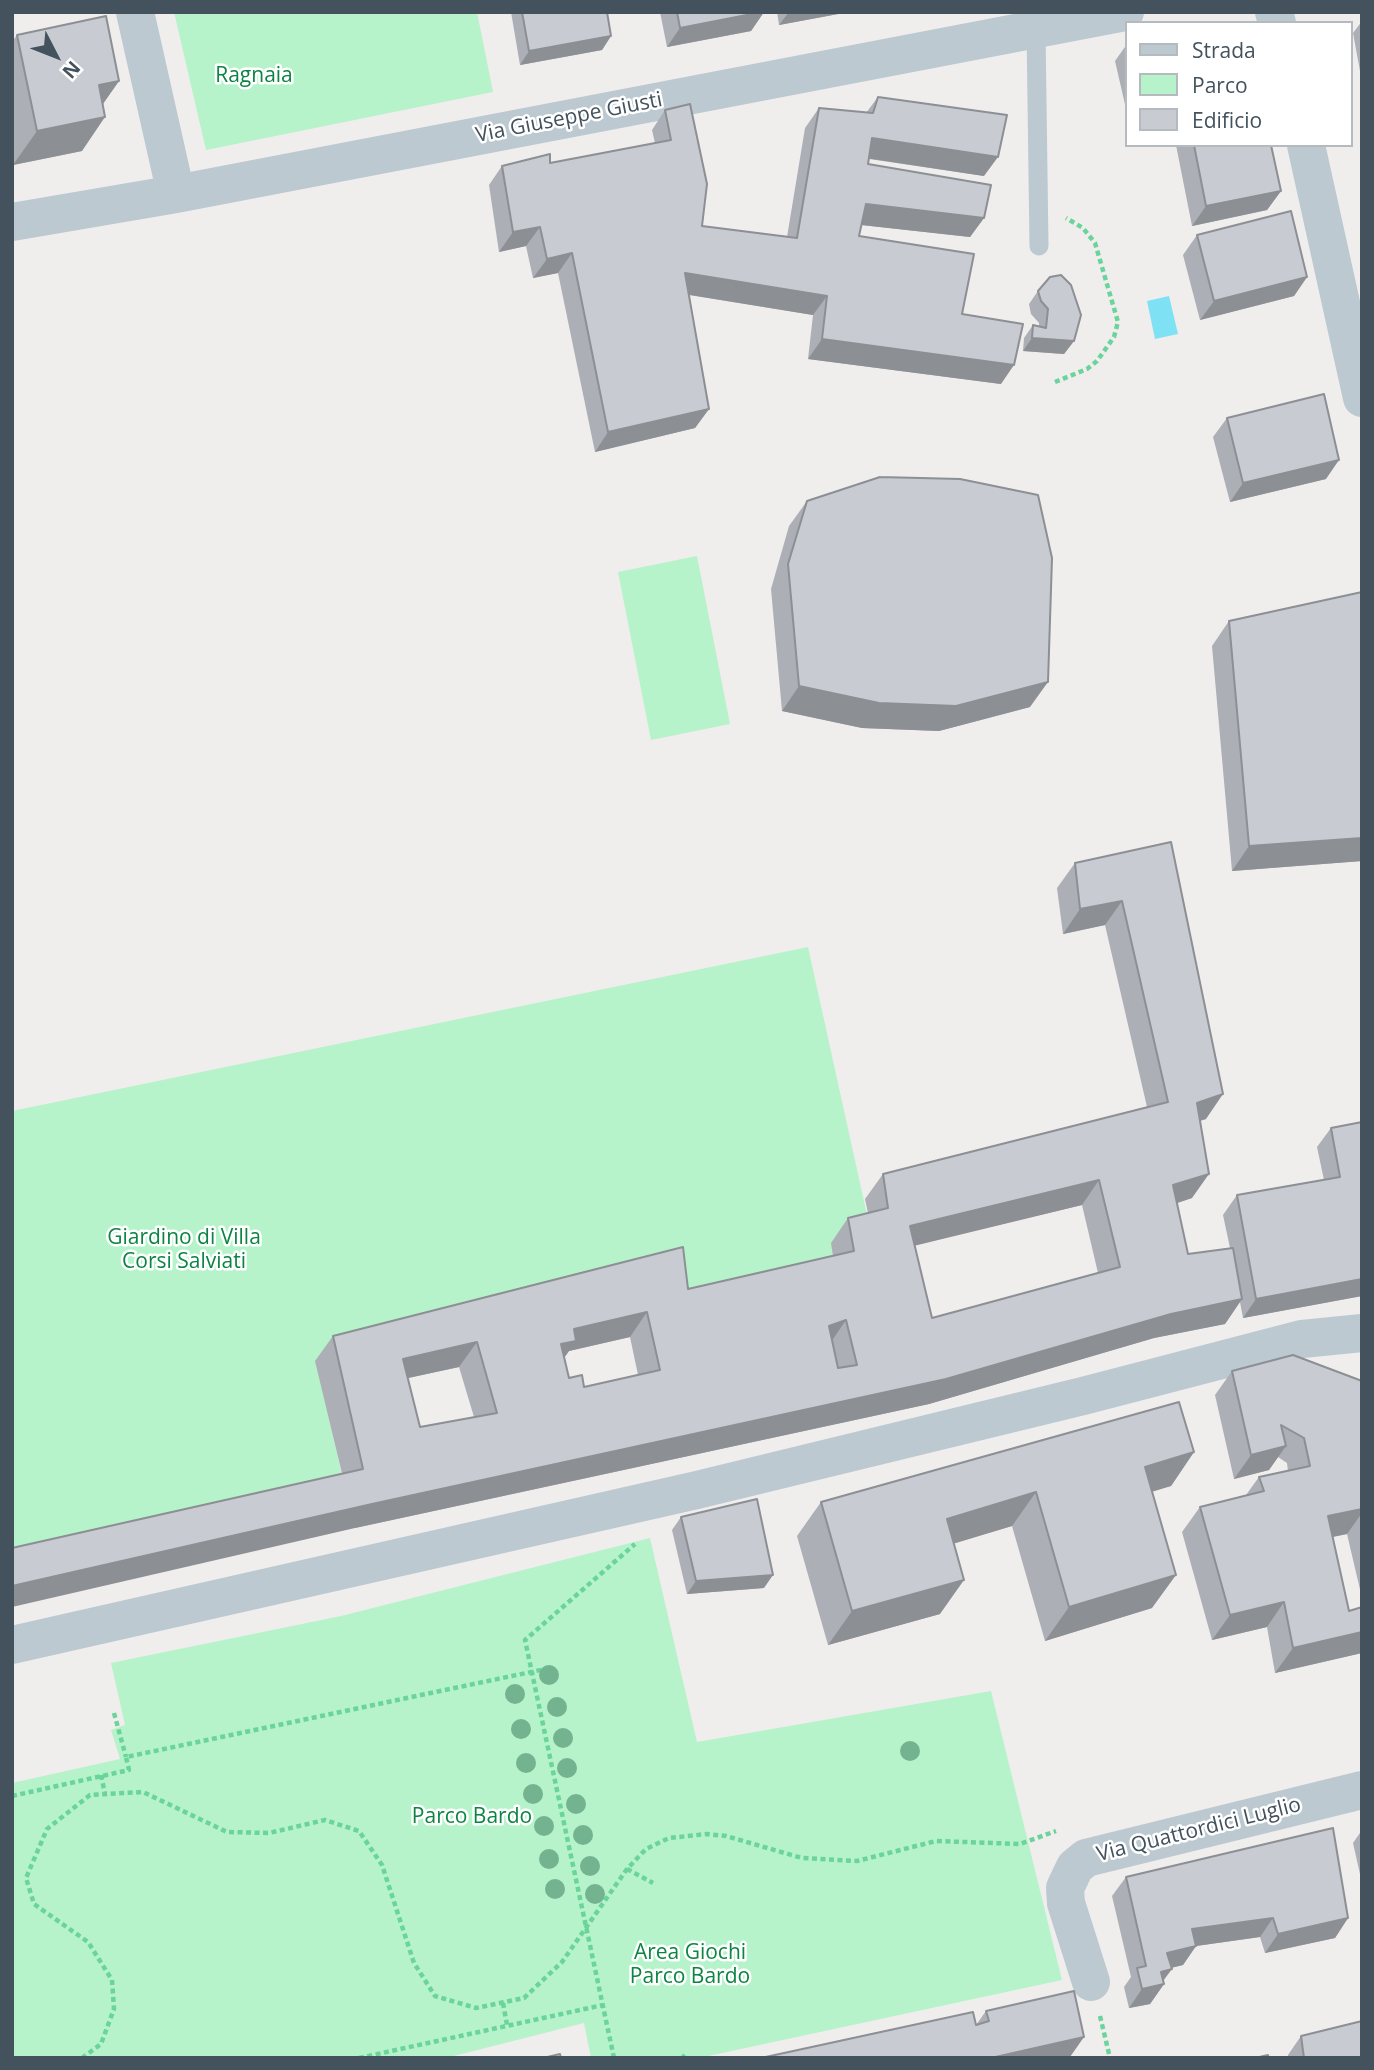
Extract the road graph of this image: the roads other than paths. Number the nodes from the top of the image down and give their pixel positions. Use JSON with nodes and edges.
{"nodes":[{"id":1,"x":135,"y":12,"type":"edge"},
{"id":2,"x":1125,"y":12,"type":"edge"},
{"id":3,"x":1057,"y":21,"type":"edge"},
{"id":4,"x":1306,"y":147,"type":"edge"},
{"id":5,"x":176,"y":194,"type":"junction"},
{"id":6,"x":12,"y":222,"type":"edge"},
{"id":7,"x":1039,"y":246,"type":"dead end"},
{"id":8,"x":1359,"y":374,"type":"edge"},
{"id":9,"x":1362,"y":1333,"type":"edge"},
{"id":10,"x":12,"y":1645,"type":"edge"},
{"id":11,"x":1362,"y":1790,"type":"edge"},
{"id":12,"x":1091,"y":1982,"type":"dead end"}],
"edges":[{"from":1,"to":5,"type":"street"},
{"from":2,"to":3,"type":"street","name":"Via Giuseppe Giusti"},
{"from":3,"to":5,"type":"street","name":"Via Giuseppe Giusti"},
{"from":3,"to":7,"type":"lane"},
{"from":4,"to":8,"type":"street"},
{"from":5,"to":6,"type":"street","name":"Via Giuseppe Giusti"},
{"from":9,"to":10,"type":"street"},
{"from":11,"to":12,"type":"street","name":"Via Quattordici Luglio"}]}
